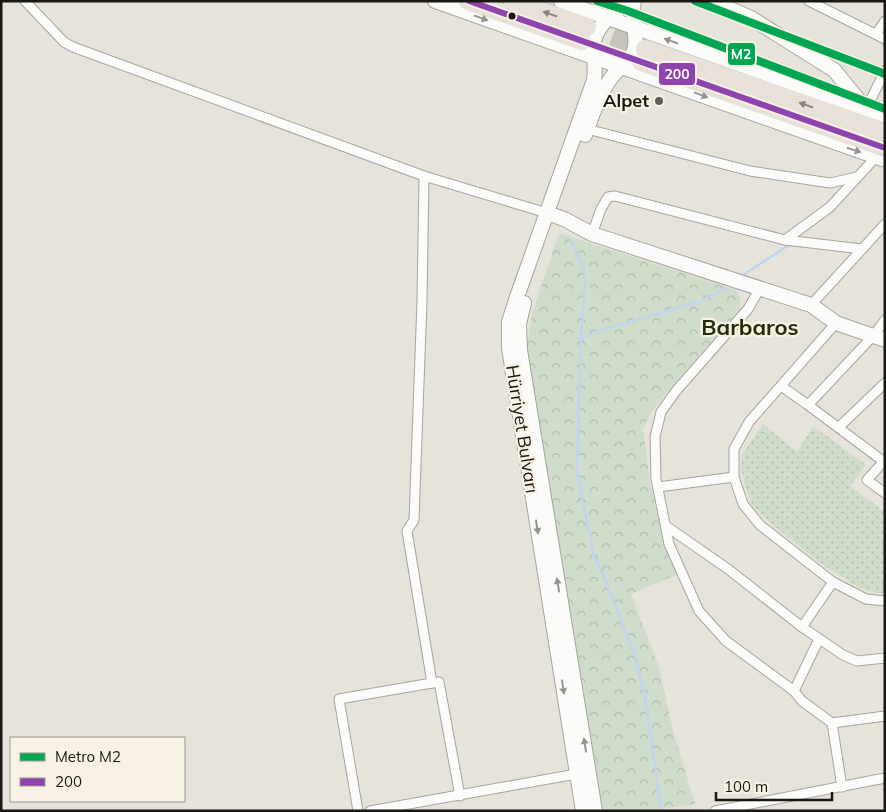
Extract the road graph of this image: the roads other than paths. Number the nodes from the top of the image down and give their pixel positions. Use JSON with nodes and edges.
{"nodes":[{"id":1,"x":24,"y":1,"type":"edge"},
{"id":2,"x":435,"y":1,"type":"edge"},
{"id":3,"x":468,"y":1,"type":"edge"},
{"id":4,"x":512,"y":1,"type":"edge"},
{"id":5,"x":561,"y":1,"type":"edge"},
{"id":6,"x":623,"y":1,"type":"edge"},
{"id":7,"x":634,"y":1,"type":"edge"},
{"id":8,"x":712,"y":1,"type":"edge"},
{"id":9,"x":809,"y":1,"type":"edge"},
{"id":10,"x":823,"y":4,"type":"edge"},
{"id":11,"x":608,"y":18,"type":"junction"},
{"id":12,"x":885,"y":21,"type":"edge"},
{"id":13,"x":633,"y":28,"type":"junction"},
{"id":14,"x":876,"y":34,"type":"junction"},
{"id":15,"x":885,"y":39,"type":"edge"},
{"id":16,"x":594,"y":58,"type":"junction"},
{"id":17,"x":622,"y":67,"type":"junction"},
{"id":18,"x":885,"y":71,"type":"edge"},
{"id":19,"x":866,"y":109,"type":"junction"},
{"id":20,"x":885,"y":116,"type":"edge"},
{"id":21,"x":587,"y":129,"type":"junction"},
{"id":22,"x":885,"y":132,"type":"edge"},
{"id":23,"x":882,"y":155,"type":"edge"},
{"id":24,"x":424,"y":176,"type":"junction"},
{"id":25,"x":857,"y":177,"type":"junction"},
{"id":26,"x":552,"y":215,"type":"junction"},
{"id":27,"x":885,"y":224,"type":"edge"},
{"id":28,"x":592,"y":234,"type":"junction"},
{"id":29,"x":785,"y":240,"type":"junction"},
{"id":30,"x":862,"y":249,"type":"junction"},
{"id":31,"x":760,"y":288,"type":"junction"},
{"id":32,"x":811,"y":305,"type":"junction"},
{"id":33,"x":885,"y":320,"type":"edge"},
{"id":34,"x":836,"y":322,"type":"junction"},
{"id":35,"x":879,"y":338,"type":"edge"},
{"id":36,"x":885,"y":383,"type":"edge"},
{"id":37,"x":781,"y":386,"type":"junction"},
{"id":38,"x":808,"y":405,"type":"junction"},
{"id":39,"x":839,"y":427,"type":"junction"},
{"id":40,"x":884,"y":461,"type":"edge"},
{"id":41,"x":734,"y":477,"type":"junction"},
{"id":42,"x":658,"y":487,"type":"junction"},
{"id":43,"x":885,"y":493,"type":"edge"},
{"id":44,"x":666,"y":526,"type":"junction"},
{"id":45,"x":833,"y":582,"type":"junction"},
{"id":46,"x":885,"y":601,"type":"edge"},
{"id":47,"x":802,"y":627,"type":"junction"},
{"id":48,"x":819,"y":639,"type":"junction"},
{"id":49,"x":885,"y":658,"type":"edge"},
{"id":50,"x":432,"y":683,"type":"junction"},
{"id":51,"x":794,"y":691,"type":"junction"},
{"id":52,"x":885,"y":716,"type":"edge"},
{"id":53,"x":832,"y":723,"type":"junction"},
{"id":54,"x":583,"y":772,"type":"junction"},
{"id":55,"x":885,"y":778,"type":"edge"},
{"id":56,"x":842,"y":787,"type":"junction"},
{"id":57,"x":460,"y":796,"type":"junction"},
{"id":58,"x":358,"y":811,"type":"edge"},
{"id":59,"x":370,"y":811,"type":"edge"},
{"id":60,"x":583,"y":811,"type":"edge"},
{"id":61,"x":595,"y":811,"type":"edge"},
{"id":62,"x":715,"y":811,"type":"edge"}],
"edges":[{"from":1,"to":24,"type":"street"},
{"from":2,"to":16,"type":"main road","one_way":true},
{"from":3,"to":4,"type":"highway","one_way":true},
{"from":5,"to":11,"type":"main road"},
{"from":6,"to":11,"type":"main road","name":"Hürriyet Bulvarı"},
{"from":7,"to":13,"type":"main road","name":"Hürriyet Bulvarı"},
{"from":8,"to":19,"type":"main road"},
{"from":9,"to":10,"type":"street"},
{"from":10,"to":14,"type":"street"},
{"from":11,"to":13,"type":"main road"},
{"from":11,"to":16,"type":"main road","name":"Hürriyet Bulvarı"},
{"from":12,"to":14,"type":"street"},
{"from":13,"to":17,"type":"main road","name":"Hürriyet Bulvarı"},
{"from":19,"to":13,"type":"main road","one_way":true},
{"from":14,"to":15,"type":"street"},
{"from":16,"to":17,"type":"main road"},
{"from":16,"to":26,"type":"main road","name":"Hürriyet Bulvarı"},
{"from":17,"to":21,"type":"main road","name":"Hürriyet Bulvarı"},
{"from":17,"to":23,"type":"main road","one_way":true},
{"from":18,"to":19,"type":"street"},
{"from":19,"to":20,"type":"main road"},
{"from":21,"to":25,"type":"street"},
{"from":21,"to":26,"type":"main road","name":"Hürriyet Bulvarı"},
{"from":22,"to":23,"type":"highway","one_way":true},
{"from":23,"to":25,"type":"street"},
{"from":24,"to":26,"type":"street"},
{"from":24,"to":50,"type":"street"},
{"from":25,"to":29,"type":"street"},
{"from":26,"to":28,"type":"main road"},
{"from":26,"to":54,"type":"main road","name":"Hürriyet Bulvarı"},
{"from":27,"to":30,"type":"street"},
{"from":28,"to":29,"type":"street"},
{"from":28,"to":31,"type":"main road"},
{"from":29,"to":30,"type":"street"},
{"from":30,"to":32,"type":"street"},
{"from":31,"to":32,"type":"main road"},
{"from":31,"to":42,"type":"street"},
{"from":32,"to":34,"type":"main road"},
{"from":33,"to":35,"type":"street"},
{"from":34,"to":35,"type":"main road"},
{"from":34,"to":37,"type":"street"},
{"from":35,"to":38,"type":"street"},
{"from":36,"to":39,"type":"street"},
{"from":37,"to":38,"type":"street"},
{"from":37,"to":41,"type":"street"},
{"from":38,"to":39,"type":"street"},
{"from":39,"to":40,"type":"street"},
{"from":40,"to":43,"type":"street"},
{"from":41,"to":42,"type":"street"},
{"from":41,"to":45,"type":"street"},
{"from":42,"to":44,"type":"street"},
{"from":44,"to":47,"type":"street"},
{"from":44,"to":51,"type":"street"},
{"from":45,"to":46,"type":"street"},
{"from":45,"to":47,"type":"street"},
{"from":47,"to":48,"type":"street"},
{"from":48,"to":49,"type":"street"},
{"from":48,"to":51,"type":"street"},
{"from":50,"to":57,"type":"street"},
{"from":50,"to":58,"type":"street"},
{"from":51,"to":53,"type":"street"},
{"from":52,"to":53,"type":"street"},
{"from":53,"to":56,"type":"street"},
{"from":54,"to":57,"type":"street"},
{"from":54,"to":60,"type":"main road","name":"Hürriyet Bulvarı"},
{"from":54,"to":61,"type":"main road","name":"Hürriyet Bulvarı"},
{"from":55,"to":56,"type":"street"},
{"from":56,"to":62,"type":"street"},
{"from":57,"to":59,"type":"street"}]}
